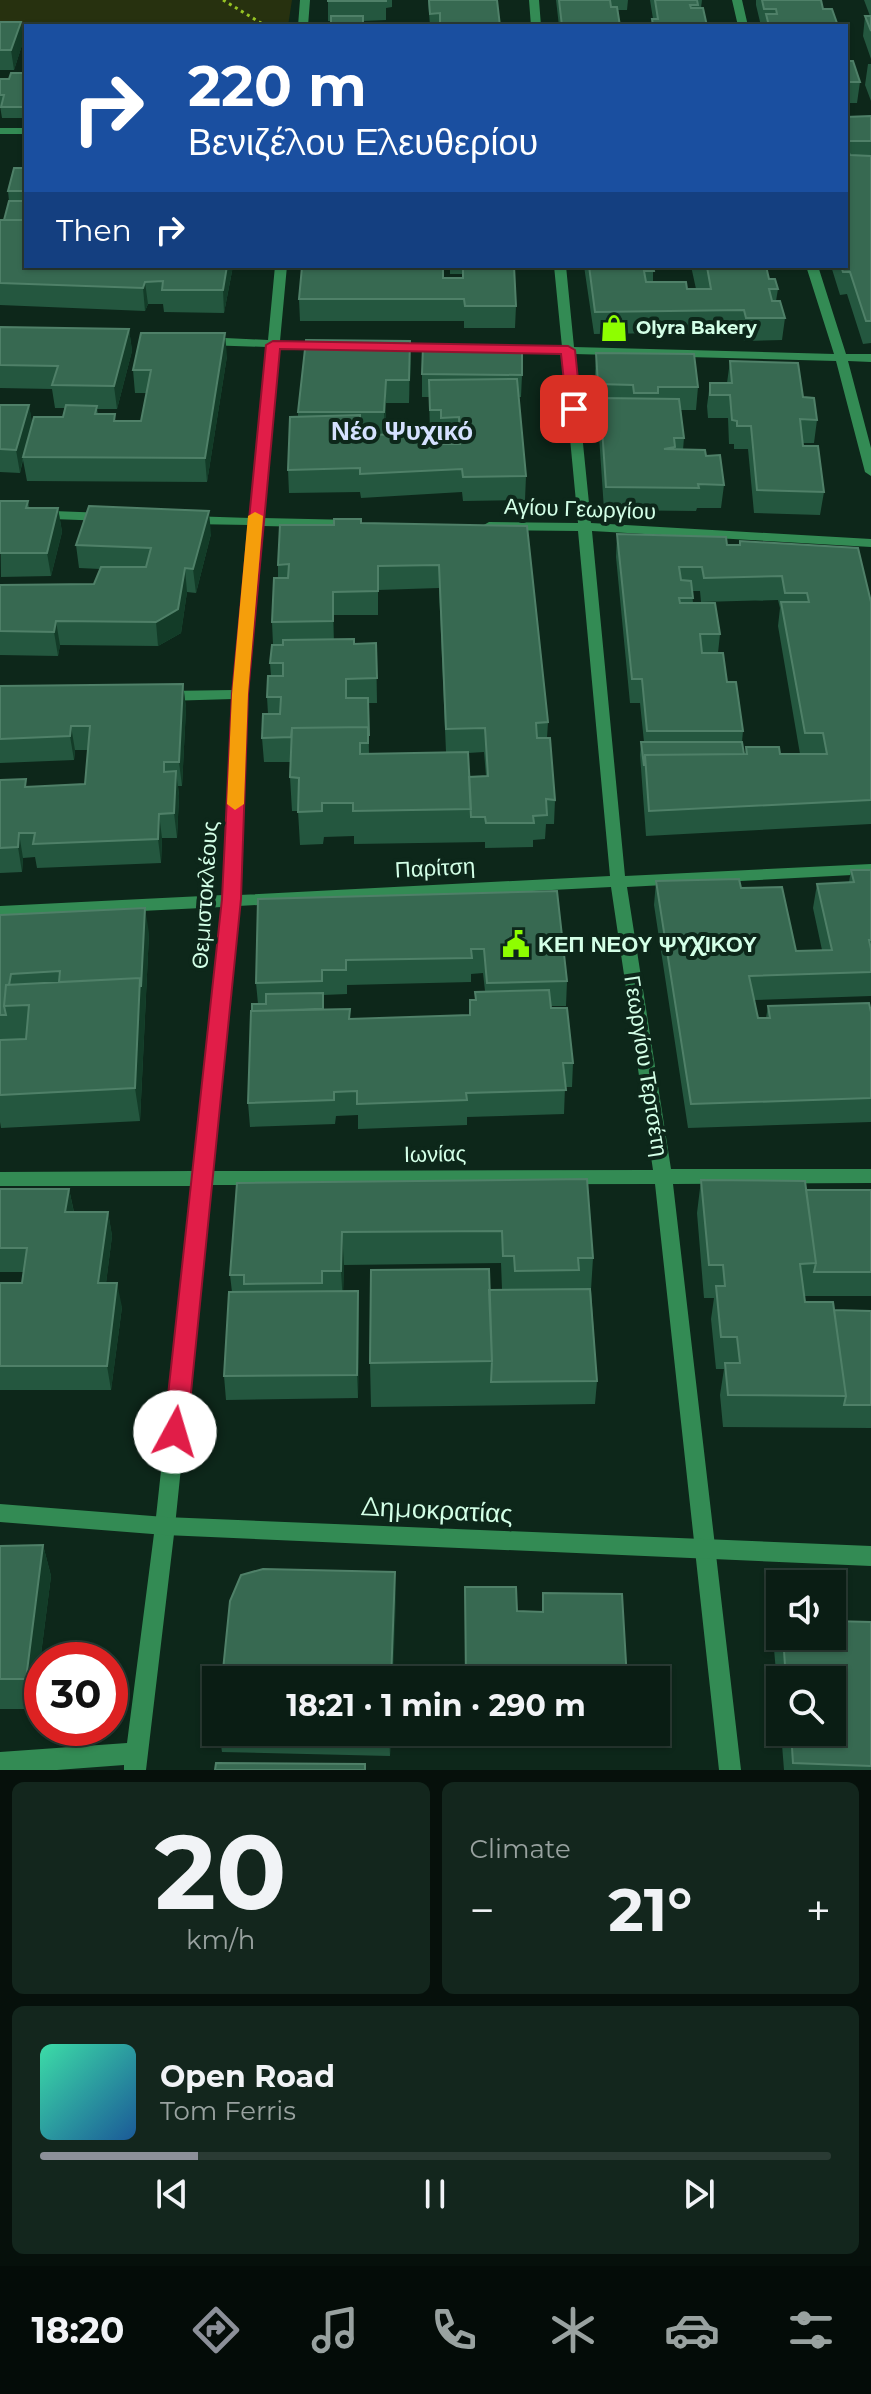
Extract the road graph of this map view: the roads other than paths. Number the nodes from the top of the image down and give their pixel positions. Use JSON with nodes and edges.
{"nodes":[{"id":1,"x":305,"y":0,"type":"edge"},
{"id":2,"x":534,"y":0,"type":"edge"},
{"id":3,"x":737,"y":0,"type":"edge"},
{"id":4,"x":303,"y":24,"type":"edge"},
{"id":5,"x":536,"y":24,"type":"edge"},
{"id":6,"x":743,"y":24,"type":"edge"},
{"id":7,"x":0,"y":34,"type":"edge"},
{"id":8,"x":24,"y":34,"type":"edge"},
{"id":9,"x":0,"y":131,"type":"edge"},
{"id":10,"x":24,"y":131,"type":"edge"},
{"id":11,"x":281,"y":268,"type":"edge"},
{"id":12,"x":560,"y":268,"type":"edge"},
{"id":13,"x":813,"y":268,"type":"edge"},
{"id":14,"x":197,"y":341,"type":"edge"},
{"id":15,"x":273,"y":345,"type":"junction"},
{"id":16,"x":335,"y":346,"type":"edge"},
{"id":17,"x":382,"y":347,"type":"edge"},
{"id":18,"x":459,"y":348,"type":"edge"},
{"id":19,"x":490,"y":349,"type":"edge"},
{"id":20,"x":568,"y":350,"type":"junction"},
{"id":21,"x":841,"y":357,"type":"junction"},
{"id":22,"x":871,"y":358,"type":"edge"},
{"id":23,"x":871,"y":472,"type":"edge"},
{"id":24,"x":0,"y":513,"type":"edge"},
{"id":25,"x":127,"y":517,"type":"edge"},
{"id":26,"x":175,"y":519,"type":"edge"},
{"id":27,"x":255,"y":522,"type":"junction"},
{"id":28,"x":365,"y":524,"type":"edge"},
{"id":29,"x":475,"y":525,"type":"edge"},
{"id":30,"x":585,"y":527,"type":"junction"},
{"id":31,"x":871,"y":543,"type":"edge"},
{"id":32,"x":240,"y":694,"type":"junction"},
{"id":33,"x":150,"y":696,"type":"edge"},
{"id":34,"x":871,"y":869,"type":"edge"},
{"id":35,"x":618,"y":882,"type":"junction"},
{"id":36,"x":231,"y":899,"type":"junction"},
{"id":37,"x":0,"y":912,"type":"edge"},
{"id":38,"x":663,"y":1176,"type":"junction"},
{"id":39,"x":871,"y":1176,"type":"edge"},
{"id":40,"x":0,"y":1179,"type":"edge"},
{"id":41,"x":201,"y":1180,"type":"junction"},
{"id":42,"x":0,"y":1513,"type":"edge"},
{"id":43,"x":165,"y":1526,"type":"junction"},
{"id":44,"x":703,"y":1550,"type":"junction"},
{"id":45,"x":871,"y":1556,"type":"edge"},
{"id":46,"x":137,"y":1761,"type":"edge"},
{"id":47,"x":0,"y":1763,"type":"edge"},
{"id":48,"x":730,"y":1770,"type":"edge"}],
"edges":[{"from":1,"to":4,"type":"street"},
{"from":2,"to":5,"type":"street"},
{"from":3,"to":6,"type":"street"},
{"from":7,"to":8,"type":"street"},
{"from":9,"to":10,"type":"street"},
{"from":11,"to":15,"type":"street","name":"Θεμιστοκλέους"},
{"from":12,"to":20,"type":"street","name":"Γεωργίου Τερτσέτη"},
{"from":13,"to":21,"type":"street"},
{"from":14,"to":15,"type":"street"},
{"from":15,"to":16,"type":"street"},
{"from":15,"to":27,"type":"street","name":"Θεμιστοκλέους"},
{"from":17,"to":18,"type":"street"},
{"from":19,"to":20,"type":"street"},
{"from":20,"to":21,"type":"street"},
{"from":20,"to":30,"type":"street","name":"Γεωργίου Τερτσέτη"},
{"from":21,"to":22,"type":"street"},
{"from":21,"to":23,"type":"street"},
{"from":24,"to":25,"type":"street"},
{"from":26,"to":27,"type":"street"},
{"from":27,"to":28,"type":"street"},
{"from":27,"to":32,"type":"street","name":"Θεμιστοκλέους"},
{"from":29,"to":30,"type":"street","name":"Αγίου Γεωργίου"},
{"from":30,"to":31,"type":"street","name":"Αγίου Γεωργίου"},
{"from":30,"to":35,"type":"street","name":"Γεωργίου Τερτσέτη"},
{"from":32,"to":33,"type":"street"},
{"from":32,"to":36,"type":"street","name":"Θεμιστοκλέους"},
{"from":34,"to":35,"type":"street","name":"Παρίτση"},
{"from":35,"to":36,"type":"street","name":"Παρίτση"},
{"from":35,"to":38,"type":"street","name":"Γεωργίου Τερτσέτη"},
{"from":36,"to":37,"type":"street","name":"Παρίτση"},
{"from":36,"to":41,"type":"street","name":"Θεμιστοκλέους"},
{"from":38,"to":39,"type":"street","name":"Ιωνίας"},
{"from":38,"to":41,"type":"street","name":"Ιωνίας"},
{"from":38,"to":44,"type":"street","name":"Γεωργίου Τερτσέτη"},
{"from":40,"to":41,"type":"street","name":"Ιωνίας"},
{"from":41,"to":43,"type":"street","name":"Θεμιστοκλέους"},
{"from":42,"to":43,"type":"street","name":"Δημοκρατίας"},
{"from":43,"to":44,"type":"street","name":"Δημοκρατίας"},
{"from":43,"to":46,"type":"street","name":"Θεμιστοκλέους"},
{"from":44,"to":45,"type":"street","name":"Δημοκρατίας"},
{"from":44,"to":48,"type":"street","name":"Γεωργίου Τερτσέτη"},
{"from":46,"to":47,"type":"street"}]}
